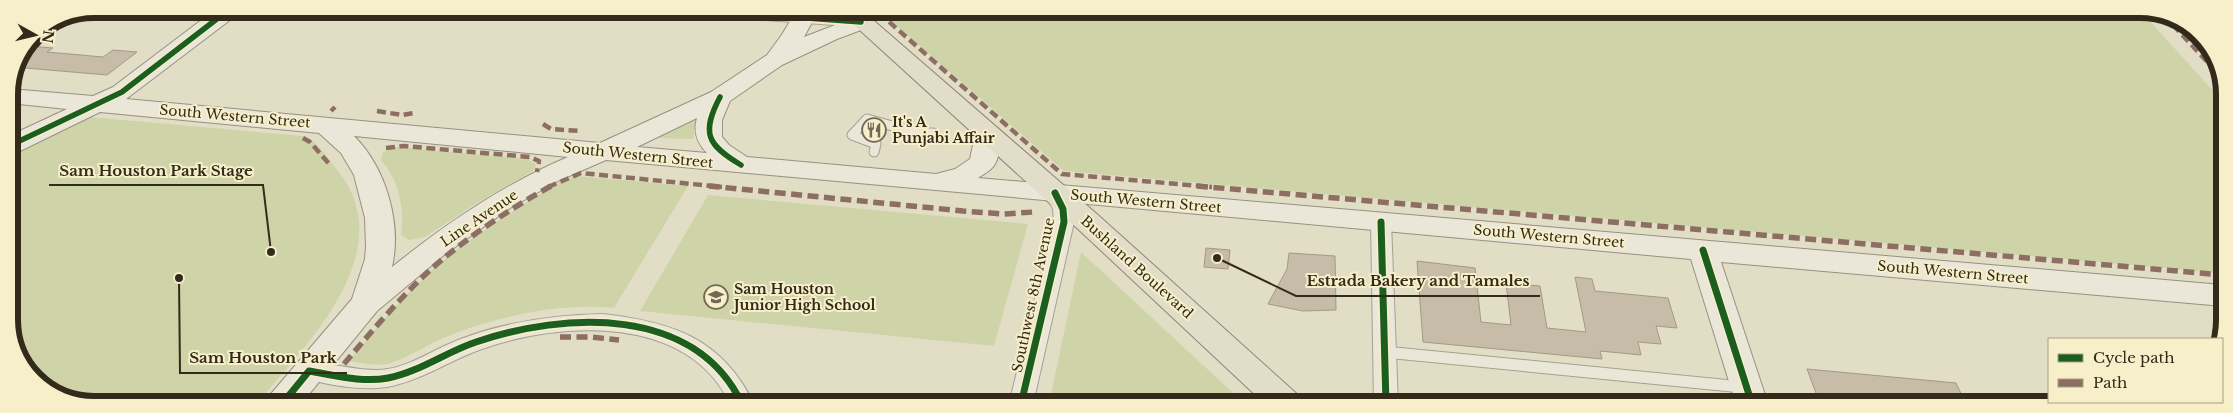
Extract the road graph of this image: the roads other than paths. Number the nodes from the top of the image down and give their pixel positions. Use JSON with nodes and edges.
{"nodes":[{"id":1,"x":219,"y":17,"type":"edge"},
{"id":2,"x":804,"y":17,"type":"edge"},
{"id":3,"x":830,"y":17,"type":"edge"},
{"id":4,"x":856,"y":18,"type":"edge"},
{"id":5,"x":774,"y":60,"type":"junction"},
{"id":6,"x":18,"y":97,"type":"edge"},
{"id":7,"x":720,"y":98,"type":"junction"},
{"id":8,"x":97,"y":104,"type":"junction"},
{"id":9,"x":322,"y":124,"type":"junction"},
{"id":10,"x":982,"y":129,"type":"junction"},
{"id":11,"x":933,"y":133,"type":"dead end"},
{"id":12,"x":18,"y":142,"type":"edge"},
{"id":13,"x":604,"y":151,"type":"junction"},
{"id":14,"x":874,"y":152,"type":"dead end"},
{"id":15,"x":741,"y":165,"type":"junction"},
{"id":16,"x":936,"y":182,"type":"junction"},
{"id":17,"x":1056,"y":193,"type":"junction"},
{"id":18,"x":1381,"y":222,"type":"junction"},
{"id":19,"x":1703,"y":250,"type":"junction"},
{"id":20,"x":2216,"y":295,"type":"edge"},
{"id":21,"x":366,"y":303,"type":"junction"},
{"id":22,"x":1385,"y":352,"type":"junction"},
{"id":23,"x":309,"y":371,"type":"junction"},
{"id":24,"x":289,"y":396,"type":"edge"},
{"id":25,"x":737,"y":396,"type":"edge"},
{"id":26,"x":1023,"y":396,"type":"edge"},
{"id":27,"x":1277,"y":396,"type":"edge"},
{"id":28,"x":1386,"y":396,"type":"edge"},
{"id":29,"x":1750,"y":396,"type":"edge"}],
"edges":[{"from":1,"to":8,"type":"main road"},
{"from":2,"to":5,"type":"main road"},
{"from":3,"to":4,"type":"street"},
{"from":4,"to":5,"type":"main road"},
{"from":4,"to":10,"type":"main road","name":"Bushland Boulevard"},
{"from":5,"to":7,"type":"main road","name":"Line Avenue"},
{"from":6,"to":8,"type":"main road","name":"South Western Street"},
{"from":7,"to":13,"type":"main road","name":"Line Avenue"},
{"from":7,"to":15,"type":"main road"},
{"from":8,"to":9,"type":"main road","name":"South Western Street"},
{"from":8,"to":12,"type":"main road"},
{"from":9,"to":13,"type":"main road","name":"South Western Street"},
{"from":9,"to":21,"type":"main road","name":"Line Avenue"},
{"from":10,"to":16,"type":"main road"},
{"from":10,"to":17,"type":"main road","name":"Bushland Boulevard"},
{"from":11,"to":14,"type":"lane"},
{"from":13,"to":15,"type":"main road","name":"South Western Street"},
{"from":13,"to":21,"type":"main road","name":"Line Avenue"},
{"from":15,"to":16,"type":"main road","name":"South Western Street"},
{"from":16,"to":17,"type":"main road","name":"South Western Street"},
{"from":17,"to":18,"type":"main road","name":"South Western Street"},
{"from":17,"to":26,"type":"street","name":"Southwest 8th Avenue"},
{"from":17,"to":27,"type":"main road","name":"Bushland Boulevard"},
{"from":18,"to":19,"type":"main road","name":"South Western Street"},
{"from":18,"to":22,"type":"street"},
{"from":19,"to":20,"type":"main road","name":"South Western Street"},
{"from":19,"to":29,"type":"main road"},
{"from":21,"to":23,"type":"main road","name":"Line Avenue"},
{"from":22,"to":28,"type":"street"},
{"from":22,"to":29,"type":"lane"},
{"from":23,"to":24,"type":"main road","name":"Line Avenue"},
{"from":23,"to":25,"type":"street"}]}
